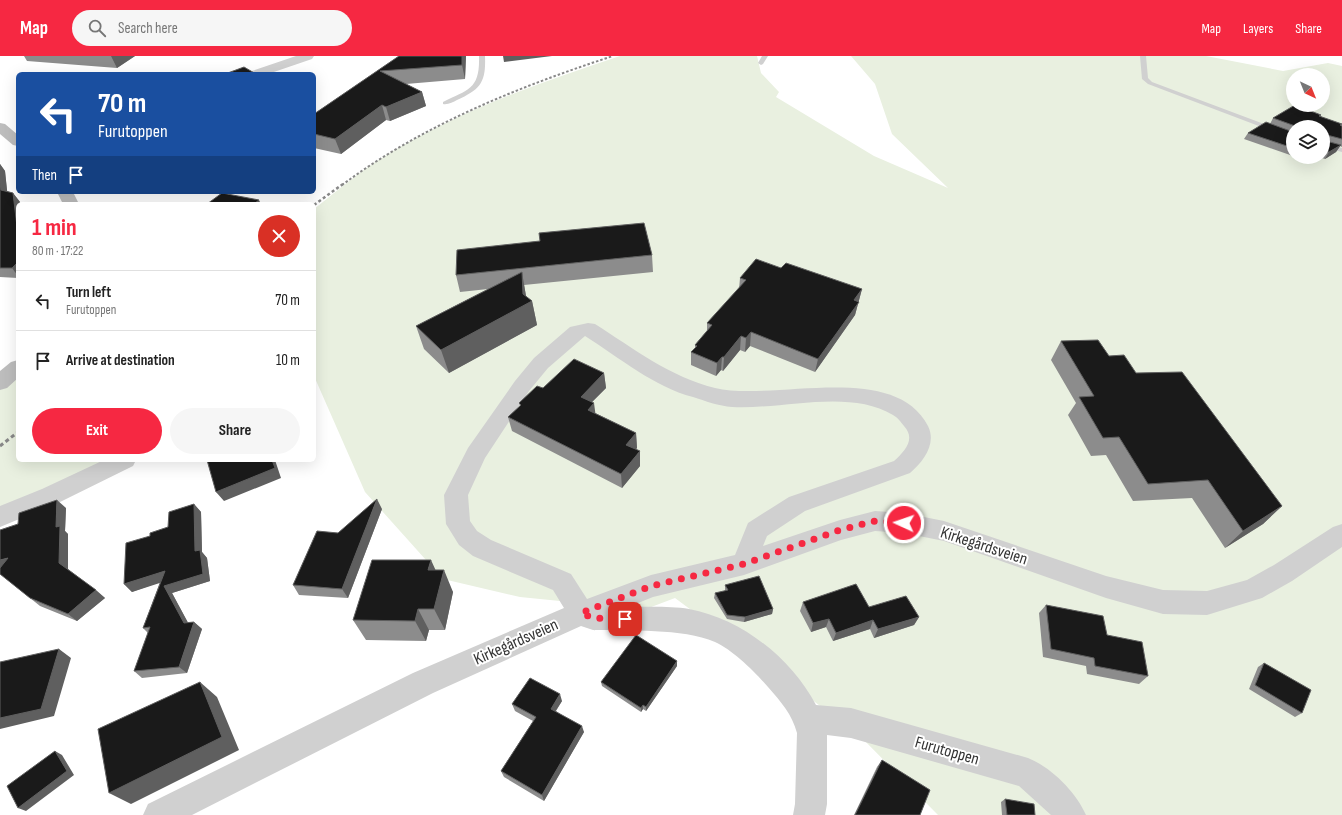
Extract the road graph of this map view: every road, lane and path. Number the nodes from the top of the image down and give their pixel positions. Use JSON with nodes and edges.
{"nodes":[{"id":1,"x":308,"y":56,"type":"edge"},
{"id":2,"x":482,"y":56,"type":"edge"},
{"id":3,"x":765,"y":56,"type":"edge"},
{"id":4,"x":1143,"y":56,"type":"edge"},
{"id":5,"x":761,"y":63,"type":"dead end"},
{"id":6,"x":262,"y":72,"type":"edge"},
{"id":7,"x":445,"y":102,"type":"dead end"},
{"id":8,"x":0,"y":127,"type":"edge"},
{"id":9,"x":1286,"y":134,"type":"edge"},
{"id":10,"x":16,"y":140,"type":"edge"},
{"id":11,"x":1330,"y":147,"type":"edge"},
{"id":12,"x":1342,"y":150,"type":"edge"},
{"id":13,"x":16,"y":369,"type":"edge"},
{"id":14,"x":0,"y":383,"type":"edge"},
{"id":15,"x":121,"y":462,"type":"edge"},
{"id":16,"x":0,"y":518,"type":"edge"},
{"id":17,"x":1342,"y":534,"type":"edge"},
{"id":18,"x":744,"y":564,"type":"junction"},
{"id":19,"x":581,"y":613,"type":"junction"},
{"id":20,"x":808,"y":719,"type":"junction"},
{"id":21,"x":160,"y":815,"type":"edge"},
{"id":22,"x":809,"y":815,"type":"edge"},
{"id":23,"x":1070,"y":815,"type":"edge"}],
"edges":[{"from":1,"to":6,"type":"street"},
{"from":2,"to":7,"type":"lane"},
{"from":3,"to":5,"type":"lane"},
{"from":4,"to":9,"type":"lane"},
{"from":8,"to":10,"type":"main road"},
{"from":11,"to":12,"type":"lane"},
{"from":13,"to":14,"type":"main road"},
{"from":15,"to":16,"type":"street"},
{"from":17,"to":18,"type":"street","name":"Kirkegårdsveien"},
{"from":18,"to":19,"type":"street","name":"Kirkegårdsveien"},
{"from":18,"to":19,"type":"street"},
{"from":19,"to":20,"type":"street"},
{"from":19,"to":21,"type":"street","name":"Kirkegårdsveien"},
{"from":20,"to":22,"type":"street"},
{"from":20,"to":23,"type":"street","name":"Furutoppen"}]}
